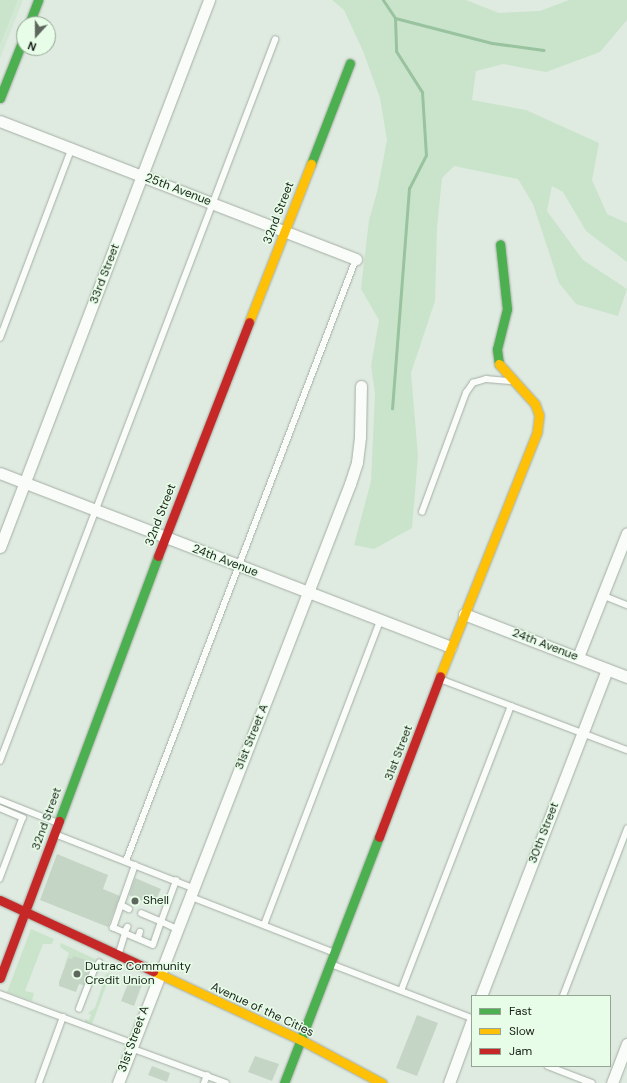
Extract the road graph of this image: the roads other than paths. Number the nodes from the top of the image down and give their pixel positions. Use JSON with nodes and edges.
{"nodes":[{"id":1,"x":38,"y":0,"type":"edge"},
{"id":2,"x":209,"y":0,"type":"edge"},
{"id":3,"x":32,"y":16,"type":"edge"},
{"id":4,"x":275,"y":40,"type":"dead end"},
{"id":5,"x":17,"y":56,"type":"edge"},
{"id":6,"x":350,"y":63,"type":"dead end"},
{"id":7,"x":0,"y":98,"type":"edge"},
{"id":8,"x":0,"y":121,"type":"edge"},
{"id":9,"x":72,"y":147,"type":"junction"},
{"id":10,"x":143,"y":176,"type":"junction"},
{"id":11,"x":214,"y":204,"type":"junction"},
{"id":12,"x":285,"y":232,"type":"junction"},
{"id":13,"x":500,"y":244,"type":"dead end"},
{"id":14,"x":356,"y":259,"type":"joint"},
{"id":15,"x":0,"y":338,"type":"edge"},
{"id":16,"x":512,"y":381,"type":"junction"},
{"id":17,"x":362,"y":386,"type":"dead end"},
{"id":18,"x":0,"y":473,"type":"edge"},
{"id":19,"x":25,"y":483,"type":"junction"},
{"id":20,"x":95,"y":511,"type":"junction"},
{"id":21,"x":422,"y":512,"type":"dead end"},
{"id":22,"x":627,"y":533,"type":"edge"},
{"id":23,"x":165,"y":538,"type":"junction"},
{"id":24,"x":0,"y":547,"type":"edge"},
{"id":25,"x":238,"y":565,"type":"junction"},
{"id":26,"x":310,"y":593,"type":"junction"},
{"id":27,"x":602,"y":595,"type":"junction"},
{"id":28,"x":627,"y":605,"type":"edge"},
{"id":29,"x":464,"y":614,"type":"junction"},
{"id":30,"x":381,"y":619,"type":"junction"},
{"id":31,"x":451,"y":646,"type":"junction"},
{"id":32,"x":578,"y":657,"type":"junction"},
{"id":33,"x":607,"y":669,"type":"junction"},
{"id":34,"x":627,"y":677,"type":"edge"},
{"id":35,"x":440,"y":679,"type":"junction"},
{"id":36,"x":511,"y":706,"type":"junction"},
{"id":37,"x":582,"y":732,"type":"junction"},
{"id":38,"x":627,"y":750,"type":"edge"},
{"id":39,"x":0,"y":761,"type":"edge"},
{"id":40,"x":0,"y":800,"type":"edge"},
{"id":41,"x":0,"y":808,"type":"edge"},
{"id":42,"x":58,"y":823,"type":"junction"},
{"id":43,"x":627,"y":829,"type":"edge"},
{"id":44,"x":54,"y":834,"type":"junction"},
{"id":45,"x":126,"y":861,"type":"junction"},
{"id":46,"x":135,"y":865,"type":"junction"},
{"id":47,"x":0,"y":879,"type":"edge"},
{"id":48,"x":176,"y":881,"type":"junction"},
{"id":49,"x":191,"y":892,"type":"junction"},
{"id":50,"x":0,"y":900,"type":"edge"},
{"id":51,"x":121,"y":905,"type":"junction"},
{"id":52,"x":129,"y":909,"type":"dead end"},
{"id":53,"x":24,"y":912,"type":"junction"},
{"id":54,"x":145,"y":917,"type":"dead end"},
{"id":55,"x":161,"y":922,"type":"junction"},
{"id":56,"x":264,"y":925,"type":"junction"},
{"id":57,"x":128,"y":927,"type":"dead end"},
{"id":58,"x":176,"y":929,"type":"junction"},
{"id":59,"x":140,"y":932,"type":"dead end"},
{"id":60,"x":126,"y":934,"type":"junction"},
{"id":61,"x":138,"y":938,"type":"junction"},
{"id":62,"x":335,"y":953,"type":"junction"},
{"id":63,"x":118,"y":955,"type":"junction"},
{"id":64,"x":100,"y":964,"type":"dead end"},
{"id":65,"x":331,"y":964,"type":"junction"},
{"id":66,"x":158,"y":974,"type":"junction"},
{"id":67,"x":0,"y":978,"type":"edge"},
{"id":68,"x":401,"y":991,"type":"junction"},
{"id":69,"x":0,"y":994,"type":"edge"},
{"id":70,"x":481,"y":995,"type":"edge"},
{"id":71,"x":563,"y":995,"type":"edge"},
{"id":72,"x":79,"y":1009,"type":"dead end"},
{"id":73,"x":63,"y":1017,"type":"junction"},
{"id":74,"x":471,"y":1019,"type":"edge"},
{"id":75,"x":471,"y":1024,"type":"edge"},
{"id":76,"x":469,"y":1035,"type":"edge"},
{"id":77,"x":301,"y":1040,"type":"junction"},
{"id":78,"x":627,"y":1044,"type":"edge"},
{"id":79,"x":131,"y":1045,"type":"junction"},
{"id":80,"x":551,"y":1067,"type":"edge"},
{"id":81,"x":206,"y":1076,"type":"junction"},
{"id":82,"x":371,"y":1080,"type":"edge"},
{"id":83,"x":38,"y":1083,"type":"edge"},
{"id":84,"x":118,"y":1083,"type":"edge"},
{"id":85,"x":204,"y":1083,"type":"edge"},
{"id":86,"x":226,"y":1083,"type":"edge"},
{"id":87,"x":284,"y":1083,"type":"edge"},
{"id":88,"x":382,"y":1083,"type":"edge"},
{"id":89,"x":449,"y":1083,"type":"edge"},
{"id":90,"x":592,"y":1083,"type":"edge"},
{"id":91,"x":612,"y":1083,"type":"edge"}],
"edges":[{"from":1,"to":3,"type":"street"},
{"from":2,"to":10,"type":"street","name":"33rd Street"},
{"from":4,"to":11,"type":"lane"},
{"from":5,"to":7,"type":"street"},
{"from":6,"to":12,"type":"street","name":"32nd Street"},
{"from":8,"to":9,"type":"street","name":"25th Avenue"},
{"from":9,"to":10,"type":"street","name":"25th Avenue"},
{"from":9,"to":15,"type":"lane"},
{"from":10,"to":11,"type":"street","name":"25th Avenue"},
{"from":10,"to":19,"type":"street","name":"33rd Street"},
{"from":11,"to":12,"type":"street","name":"25th Avenue"},
{"from":11,"to":20,"type":"lane"},
{"from":12,"to":14,"type":"street","name":"25th Avenue"},
{"from":12,"to":23,"type":"street","name":"32nd Street"},
{"from":13,"to":16,"type":"street"},
{"from":14,"to":25,"type":"lane"},
{"from":16,"to":21,"type":"lane"},
{"from":16,"to":29,"type":"street","name":"31st Street"},
{"from":17,"to":26,"type":"street","name":"31st Street A"},
{"from":18,"to":19,"type":"street","name":"24th Avenue"},
{"from":19,"to":20,"type":"street","name":"24th Avenue"},
{"from":19,"to":24,"type":"street","name":"33rd Street"},
{"from":20,"to":23,"type":"street","name":"24th Avenue"},
{"from":20,"to":39,"type":"lane"},
{"from":22,"to":27,"type":"street"},
{"from":23,"to":25,"type":"street","name":"24th Avenue"},
{"from":23,"to":42,"type":"street","name":"32nd Street"},
{"from":25,"to":26,"type":"street","name":"24th Avenue"},
{"from":25,"to":45,"type":"lane"},
{"from":26,"to":30,"type":"street","name":"24th Avenue"},
{"from":26,"to":49,"type":"street","name":"31st Street A"},
{"from":27,"to":28,"type":"lane"},
{"from":27,"to":32,"type":"street"},
{"from":29,"to":31,"type":"street","name":"31st Street"},
{"from":29,"to":32,"type":"street","name":"24th Avenue"},
{"from":30,"to":31,"type":"street","name":"24th Avenue"},
{"from":30,"to":56,"type":"lane"},
{"from":31,"to":35,"type":"street","name":"31st Street"},
{"from":32,"to":33,"type":"street","name":"24th Avenue"},
{"from":33,"to":34,"type":"street","name":"24th Avenue"},
{"from":33,"to":37,"type":"street","name":"30th Street"},
{"from":35,"to":36,"type":"lane"},
{"from":35,"to":62,"type":"street","name":"31st Street"},
{"from":36,"to":37,"type":"lane"},
{"from":36,"to":68,"type":"lane"},
{"from":37,"to":38,"type":"lane"},
{"from":37,"to":70,"type":"street","name":"30th Street"},
{"from":40,"to":42,"type":"lane"},
{"from":41,"to":47,"type":"lane"},
{"from":42,"to":44,"type":"street","name":"32nd Street"},
{"from":43,"to":71,"type":"lane"},
{"from":44,"to":45,"type":"lane"},
{"from":44,"to":53,"type":"street","name":"32nd Street"},
{"from":45,"to":46,"type":"lane"},
{"from":46,"to":48,"type":"lane"},
{"from":46,"to":51,"type":"lane"},
{"from":48,"to":49,"type":"lane"},
{"from":48,"to":55,"type":"lane"},
{"from":49,"to":56,"type":"lane"},
{"from":49,"to":58,"type":"street","name":"31st Street A"},
{"from":50,"to":53,"type":"street","name":"Avenue of the Cities"},
{"from":51,"to":52,"type":"lane"},
{"from":51,"to":60,"type":"lane"},
{"from":53,"to":63,"type":"street","name":"Avenue of the Cities"},
{"from":53,"to":67,"type":"street","name":"32nd Street"},
{"from":54,"to":55,"type":"lane"},
{"from":55,"to":58,"type":"lane"},
{"from":55,"to":61,"type":"lane"},
{"from":56,"to":62,"type":"lane"},
{"from":57,"to":60,"type":"lane"},
{"from":58,"to":66,"type":"street","name":"31st Street A"},
{"from":59,"to":61,"type":"lane"},
{"from":60,"to":61,"type":"lane"},
{"from":60,"to":63,"type":"lane"},
{"from":62,"to":65,"type":"street","name":"31st Street"},
{"from":63,"to":66,"type":"street","name":"Avenue of the Cities"},
{"from":64,"to":72,"type":"lane"},
{"from":65,"to":68,"type":"lane"},
{"from":65,"to":77,"type":"street","name":"31st Street"},
{"from":66,"to":77,"type":"street","name":"Avenue of the Cities"},
{"from":66,"to":79,"type":"street","name":"31st Street A"},
{"from":68,"to":74,"type":"lane"},
{"from":69,"to":73,"type":"lane"},
{"from":73,"to":79,"type":"lane"},
{"from":73,"to":83,"type":"lane"},
{"from":75,"to":76,"type":"street"},
{"from":76,"to":89,"type":"street"},
{"from":77,"to":82,"type":"street","name":"Avenue of the Cities"},
{"from":77,"to":87,"type":"street","name":"31st Street"},
{"from":78,"to":91,"type":"street"},
{"from":79,"to":81,"type":"lane"},
{"from":79,"to":84,"type":"street","name":"31st Street A"},
{"from":80,"to":90,"type":"lane"},
{"from":81,"to":85,"type":"lane"},
{"from":81,"to":86,"type":"lane"},
{"from":82,"to":88,"type":"street","name":"Avenue of the Cities"}]}
